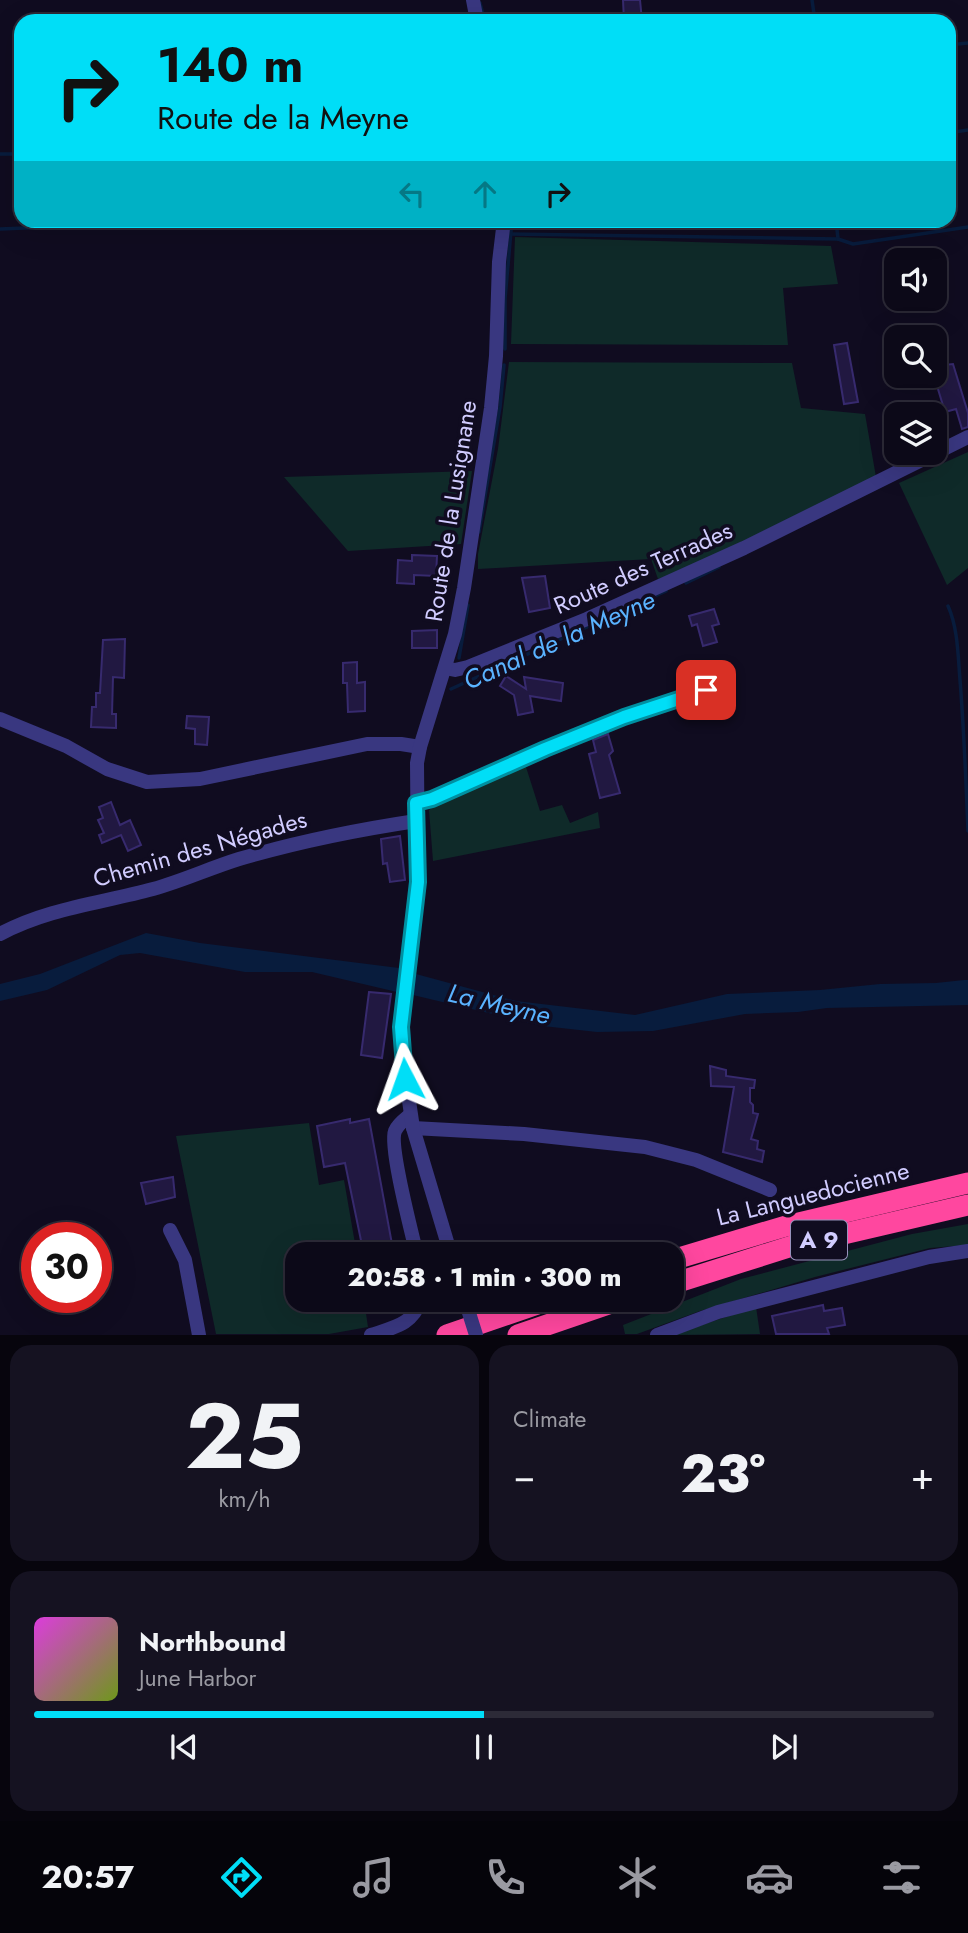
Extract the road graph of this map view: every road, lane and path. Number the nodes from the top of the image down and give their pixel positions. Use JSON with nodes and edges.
{"nodes":[{"id":1,"x":503,"y":228,"type":"edge"},
{"id":2,"x":968,"y":437,"type":"edge"},
{"id":3,"x":445,"y":668,"type":"junction"},
{"id":4,"x":728,"y":682,"type":"dead end"},
{"id":5,"x":0,"y":719,"type":"edge"},
{"id":6,"x":420,"y":747,"type":"junction"},
{"id":7,"x":416,"y":803,"type":"junction"},
{"id":8,"x":416,"y":821,"type":"junction"},
{"id":9,"x":0,"y":934,"type":"edge"},
{"id":10,"x":412,"y":1122,"type":"junction"},
{"id":11,"x":968,"y":1183,"type":"edge"},
{"id":12,"x":770,"y":1190,"type":"dead end"},
{"id":13,"x":968,"y":1205,"type":"edge"},
{"id":14,"x":170,"y":1230,"type":"dead end"},
{"id":15,"x":414,"y":1242,"type":"edge"},
{"id":16,"x":447,"y":1242,"type":"edge"},
{"id":17,"x":968,"y":1251,"type":"edge"},
{"id":18,"x":684,"y":1256,"type":"edge"},
{"id":19,"x":684,"y":1280,"type":"edge"},
{"id":20,"x":416,"y":1312,"type":"edge"},
{"id":21,"x":469,"y":1312,"type":"edge"},
{"id":22,"x":514,"y":1312,"type":"edge"},
{"id":23,"x":585,"y":1312,"type":"edge"},
{"id":24,"x":199,"y":1335,"type":"edge"},
{"id":25,"x":372,"y":1335,"type":"edge"},
{"id":26,"x":447,"y":1335,"type":"edge"},
{"id":27,"x":476,"y":1335,"type":"edge"},
{"id":28,"x":518,"y":1335,"type":"edge"},
{"id":29,"x":657,"y":1335,"type":"edge"}],
"edges":[{"from":1,"to":3,"type":"street","name":"Route de la Lusignane"},
{"from":2,"to":3,"type":"street","name":"Route des Terrades"},
{"from":3,"to":6,"type":"street","name":"Route de la Lusignane"},
{"from":4,"to":7,"type":"street"},
{"from":5,"to":6,"type":"street"},
{"from":6,"to":7,"type":"street","name":"Route de la Lusignane"},
{"from":7,"to":8,"type":"street","name":"Route de la Lusignane"},
{"from":8,"to":9,"type":"street","name":"Chemin des Négades"},
{"from":8,"to":10,"type":"street","name":"Route de la Lusignane"},
{"from":10,"to":12,"type":"street"},
{"from":10,"to":15,"type":"street"},
{"from":10,"to":16,"type":"street","name":"Route de la Lusignane"},
{"from":11,"to":18,"type":"highway","name":"La Languedocienne","number":"A 9"},
{"from":13,"to":19,"type":"highway","name":"La Languedocienne","number":"A 9"},
{"from":14,"to":24,"type":"street"},
{"from":17,"to":29,"type":"street"},
{"from":20,"to":25,"type":"street"},
{"from":21,"to":27,"type":"street","bridge":true},
{"from":22,"to":26,"type":"highway"},
{"from":23,"to":28,"type":"highway"}]}
